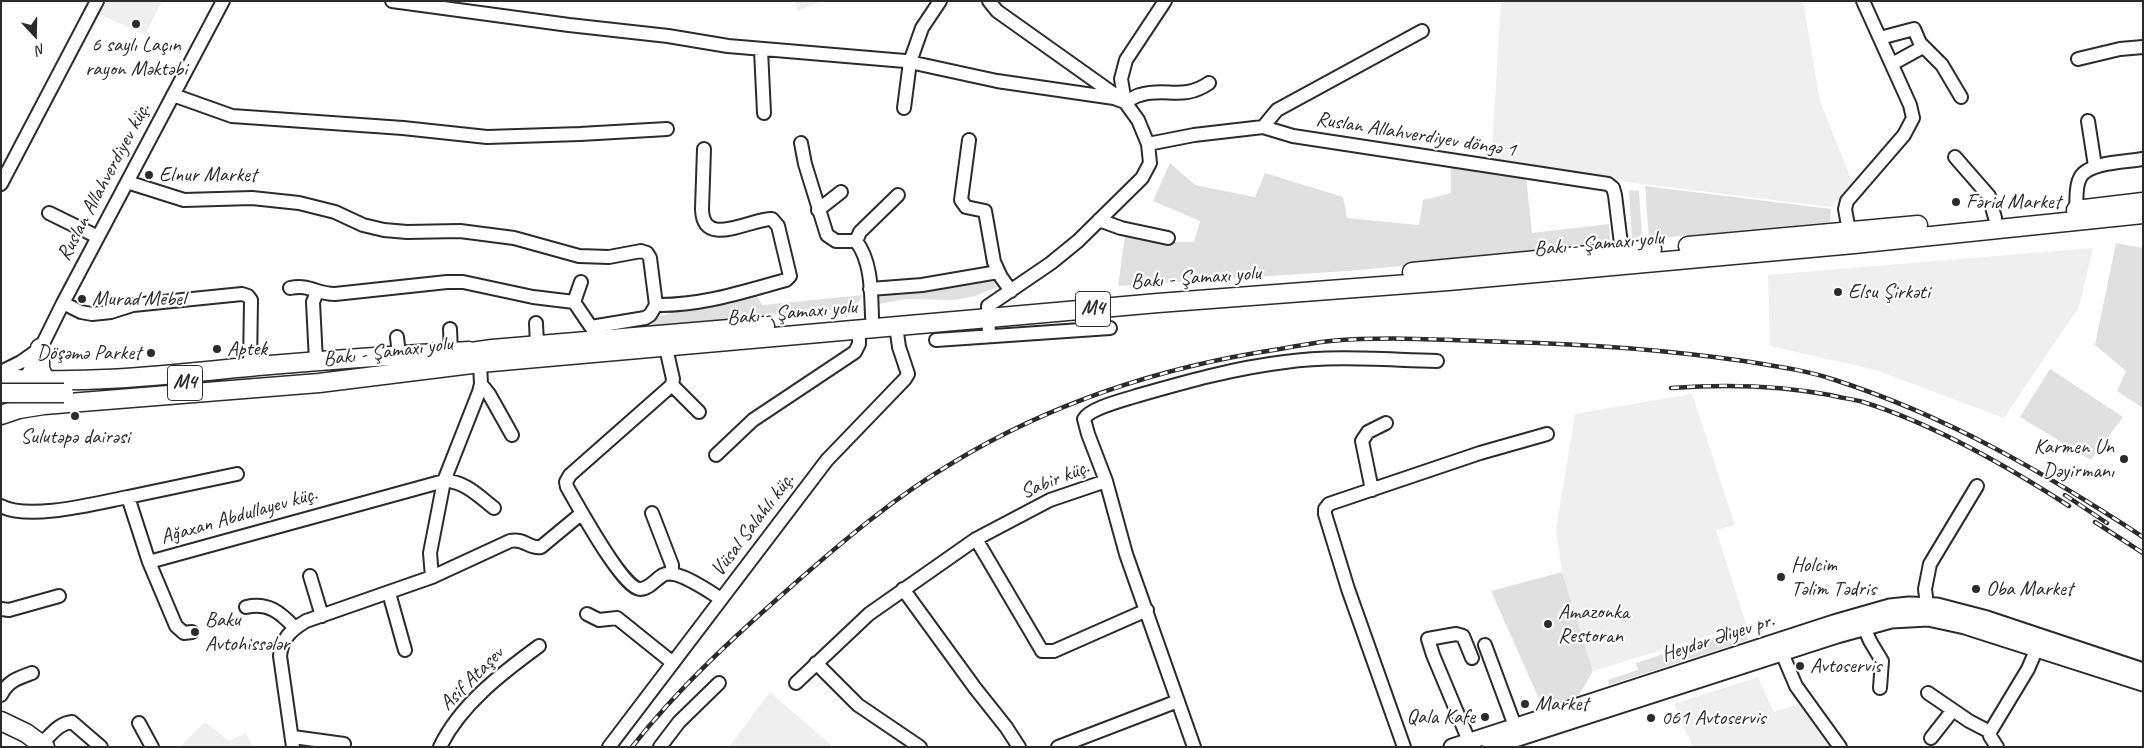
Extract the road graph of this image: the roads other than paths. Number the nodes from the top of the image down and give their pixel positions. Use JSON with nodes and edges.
{"nodes":[{"id":1,"x":97,"y":1,"type":"edge"},
{"id":2,"x":222,"y":1,"type":"edge"},
{"id":3,"x":392,"y":1,"type":"edge"},
{"id":4,"x":940,"y":1,"type":"edge"},
{"id":5,"x":989,"y":1,"type":"edge"},
{"id":6,"x":1165,"y":1,"type":"edge"},
{"id":7,"x":1863,"y":1,"type":"edge"},
{"id":8,"x":1422,"y":31,"type":"dead end"},
{"id":9,"x":1880,"y":38,"type":"junction"},
{"id":10,"x":2143,"y":47,"type":"edge"},
{"id":11,"x":1923,"y":48,"type":"junction"},
{"id":12,"x":761,"y":50,"type":"junction"},
{"id":13,"x":2078,"y":59,"type":"dead end"},
{"id":14,"x":910,"y":62,"type":"junction"},
{"id":15,"x":1892,"y":64,"type":"junction"},
{"id":16,"x":1209,"y":83,"type":"dead end"},
{"id":17,"x":173,"y":95,"type":"junction"},
{"id":18,"x":1961,"y":97,"type":"dead end"},
{"id":19,"x":1125,"y":102,"type":"junction"},
{"id":20,"x":904,"y":108,"type":"dead end"},
{"id":21,"x":764,"y":113,"type":"dead end"},
{"id":22,"x":2088,"y":121,"type":"dead end"},
{"id":23,"x":1263,"y":127,"type":"junction"},
{"id":24,"x":667,"y":129,"type":"dead end"},
{"id":25,"x":969,"y":140,"type":"dead end"},
{"id":26,"x":801,"y":143,"type":"dead end"},
{"id":27,"x":1148,"y":144,"type":"junction"},
{"id":28,"x":704,"y":148,"type":"dead end"},
{"id":29,"x":1954,"y":157,"type":"dead end"},
{"id":30,"x":2143,"y":159,"type":"edge"},
{"id":31,"x":2095,"y":166,"type":"junction"},
{"id":32,"x":127,"y":182,"type":"junction"},
{"id":33,"x":1,"y":184,"type":"edge"},
{"id":34,"x":840,"y":192,"type":"dead end"},
{"id":35,"x":898,"y":195,"type":"dead end"},
{"id":36,"x":2143,"y":202,"type":"edge"},
{"id":37,"x":818,"y":210,"type":"junction"},
{"id":38,"x":2076,"y":210,"type":"junction"},
{"id":39,"x":49,"y":213,"type":"dead end"},
{"id":40,"x":2143,"y":214,"type":"edge"},
{"id":41,"x":1996,"y":218,"type":"junction"},
{"id":42,"x":1099,"y":220,"type":"junction"},
{"id":43,"x":1849,"y":231,"type":"junction"},
{"id":44,"x":98,"y":237,"type":"junction"},
{"id":45,"x":1168,"y":238,"type":"dead end"},
{"id":46,"x":856,"y":242,"type":"junction"},
{"id":47,"x":1622,"y":252,"type":"junction"},
{"id":48,"x":998,"y":272,"type":"junction"},
{"id":49,"x":581,"y":282,"type":"dead end"},
{"id":50,"x":290,"y":288,"type":"dead end"},
{"id":51,"x":870,"y":289,"type":"junction"},
{"id":52,"x":1011,"y":291,"type":"junction"},
{"id":53,"x":317,"y":292,"type":"junction"},
{"id":54,"x":574,"y":302,"type":"junction"},
{"id":55,"x":63,"y":303,"type":"junction"},
{"id":56,"x":656,"y":305,"type":"junction"},
{"id":57,"x":872,"y":317,"type":"junction"},
{"id":58,"x":988,"y":321,"type":"junction"},
{"id":59,"x":536,"y":322,"type":"dead end"},
{"id":60,"x":896,"y":326,"type":"junction"},
{"id":61,"x":1110,"y":328,"type":"dead end"},
{"id":62,"x":450,"y":329,"type":"dead end"},
{"id":63,"x":859,"y":329,"type":"junction"},
{"id":64,"x":591,"y":334,"type":"junction"},
{"id":65,"x":397,"y":337,"type":"dead end"},
{"id":66,"x":936,"y":340,"type":"dead end"},
{"id":67,"x":537,"y":345,"type":"junction"},
{"id":68,"x":40,"y":348,"type":"junction"},
{"id":69,"x":666,"y":348,"type":"junction"},
{"id":70,"x":492,"y":349,"type":"junction"},
{"id":71,"x":451,"y":352,"type":"junction"},
{"id":72,"x":398,"y":355,"type":"junction"},
{"id":73,"x":1438,"y":361,"type":"dead end"},
{"id":74,"x":480,"y":363,"type":"junction"},
{"id":75,"x":250,"y":367,"type":"junction"},
{"id":76,"x":311,"y":367,"type":"junction"},
{"id":77,"x":1,"y":372,"type":"edge"},
{"id":78,"x":1,"y":378,"type":"edge"},
{"id":79,"x":26,"y":380,"type":"junction"},
{"id":80,"x":46,"y":381,"type":"junction"},
{"id":81,"x":481,"y":384,"type":"junction"},
{"id":82,"x":672,"y":385,"type":"junction"},
{"id":83,"x":1,"y":393,"type":"edge"},
{"id":84,"x":44,"y":406,"type":"junction"},
{"id":85,"x":699,"y":412,"type":"dead end"},
{"id":86,"x":1,"y":415,"type":"edge"},
{"id":87,"x":1386,"y":423,"type":"dead end"},
{"id":88,"x":1547,"y":434,"type":"dead end"},
{"id":89,"x":512,"y":435,"type":"dead end"},
{"id":90,"x":716,"y":455,"type":"dead end"},
{"id":91,"x":237,"y":474,"type":"dead end"},
{"id":92,"x":444,"y":481,"type":"junction"},
{"id":93,"x":1106,"y":481,"type":"junction"},
{"id":94,"x":1977,"y":486,"type":"dead end"},
{"id":95,"x":1372,"y":490,"type":"junction"},
{"id":96,"x":128,"y":497,"type":"junction"},
{"id":97,"x":1,"y":506,"type":"edge"},
{"id":98,"x":494,"y":508,"type":"dead end"},
{"id":99,"x":582,"y":513,"type":"junction"},
{"id":100,"x":652,"y":513,"type":"dead end"},
{"id":101,"x":976,"y":540,"type":"junction"},
{"id":102,"x":149,"y":562,"type":"junction"},
{"id":103,"x":672,"y":574,"type":"junction"},
{"id":104,"x":310,"y":576,"type":"dead end"},
{"id":105,"x":432,"y":577,"type":"junction"},
{"id":106,"x":903,"y":589,"type":"junction"},
{"id":107,"x":390,"y":593,"type":"junction"},
{"id":108,"x":59,"y":596,"type":"dead end"},
{"id":109,"x":721,"y":599,"type":"junction"},
{"id":110,"x":1927,"y":605,"type":"junction"},
{"id":111,"x":246,"y":607,"type":"dead end"},
{"id":112,"x":1,"y":609,"type":"edge"},
{"id":113,"x":1147,"y":610,"type":"junction"},
{"id":114,"x":586,"y":614,"type":"dead end"},
{"id":115,"x":322,"y":616,"type":"junction"},
{"id":116,"x":1864,"y":627,"type":"junction"},
{"id":117,"x":295,"y":628,"type":"junction"},
{"id":118,"x":192,"y":632,"type":"dead end"},
{"id":119,"x":1485,"y":645,"type":"dead end"},
{"id":120,"x":539,"y":646,"type":"dead end"},
{"id":121,"x":2037,"y":648,"type":"junction"},
{"id":122,"x":405,"y":650,"type":"dead end"},
{"id":123,"x":1782,"y":653,"type":"junction"},
{"id":124,"x":1472,"y":658,"type":"dead end"},
{"id":125,"x":672,"y":663,"type":"junction"},
{"id":126,"x":816,"y":663,"type":"junction"},
{"id":127,"x":2143,"y":671,"type":"edge"},
{"id":128,"x":32,"y":673,"type":"dead end"},
{"id":129,"x":719,"y":683,"type":"dead end"},
{"id":130,"x":796,"y":683,"type":"dead end"},
{"id":131,"x":2143,"y":683,"type":"edge"},
{"id":132,"x":1880,"y":688,"type":"dead end"},
{"id":133,"x":1928,"y":693,"type":"dead end"},
{"id":134,"x":1,"y":695,"type":"edge"},
{"id":135,"x":1178,"y":701,"type":"junction"},
{"id":136,"x":1953,"y":710,"type":"junction"},
{"id":137,"x":1,"y":721,"type":"edge"},
{"id":138,"x":139,"y":723,"type":"dead end"},
{"id":139,"x":1515,"y":726,"type":"junction"},
{"id":140,"x":1990,"y":732,"type":"junction"},
{"id":141,"x":1931,"y":738,"type":"dead end"},
{"id":142,"x":1469,"y":741,"type":"junction"},
{"id":143,"x":293,"y":742,"type":"edge"},
{"id":144,"x":1501,"y":743,"type":"edge"},
{"id":145,"x":344,"y":744,"type":"dead end"},
{"id":146,"x":43,"y":745,"type":"edge"},
{"id":147,"x":101,"y":747,"type":"edge"},
{"id":148,"x":152,"y":747,"type":"edge"},
{"id":149,"x":440,"y":747,"type":"edge"},
{"id":150,"x":609,"y":747,"type":"edge"},
{"id":151,"x":660,"y":747,"type":"edge"},
{"id":152,"x":920,"y":747,"type":"edge"},
{"id":153,"x":1019,"y":747,"type":"edge"},
{"id":154,"x":1058,"y":747,"type":"edge"},
{"id":155,"x":1194,"y":747,"type":"edge"},
{"id":156,"x":1404,"y":747,"type":"edge"},
{"id":157,"x":1452,"y":747,"type":"edge"},
{"id":158,"x":1840,"y":747,"type":"edge"},
{"id":159,"x":1997,"y":747,"type":"edge"}],
"edges":[{"from":1,"to":33,"type":"street"},
{"from":2,"to":17,"type":"street","name":"Ruslan Allahverdiyev küç."},
{"from":3,"to":12,"type":"street"},
{"from":4,"to":14,"type":"street"},
{"from":5,"to":19,"type":"street"},
{"from":6,"to":19,"type":"street"},
{"from":7,"to":9,"type":"street"},
{"from":8,"to":23,"type":"street"},
{"from":9,"to":11,"type":"street"},
{"from":9,"to":15,"type":"street"},
{"from":10,"to":13,"type":"street"},
{"from":11,"to":15,"type":"street"},
{"from":11,"to":18,"type":"street"},
{"from":12,"to":14,"type":"street"},
{"from":12,"to":21,"type":"street"},
{"from":14,"to":19,"type":"street"},
{"from":14,"to":20,"type":"street"},
{"from":15,"to":43,"type":"street"},
{"from":16,"to":19,"type":"street"},
{"from":17,"to":24,"type":"street"},
{"from":17,"to":32,"type":"street","name":"Ruslan Allahverdiyev küç."},
{"from":19,"to":27,"type":"street"},
{"from":22,"to":31,"type":"street"},
{"from":23,"to":27,"type":"street","name":"Ruslan Allahverdiyev döngə 1"},
{"from":23,"to":47,"type":"street","name":"Ruslan Allahverdiyev döngə 1"},
{"from":25,"to":48,"type":"street"},
{"from":26,"to":37,"type":"street"},
{"from":27,"to":42,"type":"street"},
{"from":28,"to":56,"type":"street"},
{"from":29,"to":41,"type":"street"},
{"from":30,"to":31,"type":"street"},
{"from":31,"to":38,"type":"street"},
{"from":32,"to":44,"type":"street","name":"Ruslan Allahverdiyev küç."},
{"from":32,"to":56,"type":"street"},
{"from":34,"to":37,"type":"street"},
{"from":35,"to":46,"type":"street"},
{"from":36,"to":38,"type":"highway","name":"Bakı - Şamaxı yolu","number":"M4"},
{"from":37,"to":46,"type":"street"},
{"from":38,"to":41,"type":"highway","name":"Bakı - Şamaxı yolu","number":"M4"},
{"from":39,"to":44,"type":"street"},
{"from":40,"to":58,"type":"highway","name":"Bakı - Şamaxı yolu","number":"M4"},
{"from":41,"to":43,"type":"highway","name":"Bakı - Şamaxı yolu","number":"M4"},
{"from":42,"to":45,"type":"street"},
{"from":42,"to":52,"type":"street"},
{"from":43,"to":47,"type":"highway","name":"Bakı - Şamaxı yolu","number":"M4"},
{"from":44,"to":55,"type":"street","name":"Ruslan Allahverdiyev küç."},
{"from":46,"to":51,"type":"street"},
{"from":47,"to":58,"type":"highway","name":"Bakı - Şamaxı yolu","number":"M4"},
{"from":48,"to":51,"type":"street"},
{"from":48,"to":52,"type":"street"},
{"from":49,"to":54,"type":"street"},
{"from":50,"to":53,"type":"street"},
{"from":51,"to":57,"type":"street"},
{"from":52,"to":58,"type":"street"},
{"from":53,"to":54,"type":"street"},
{"from":53,"to":76,"type":"street"},
{"from":54,"to":64,"type":"street"},
{"from":55,"to":68,"type":"street","name":"Ruslan Allahverdiyev küç."},
{"from":55,"to":75,"type":"street"},
{"from":56,"to":64,"type":"street"},
{"from":57,"to":58,"type":"highway","name":"Bakı - Şamaxı yolu","number":"M4"},
{"from":57,"to":64,"type":"highway","name":"Bakı - Şamaxı yolu","number":"M4"},
{"from":58,"to":60,"type":"highway","name":"Bakı - Şamaxı yolu","number":"M4"},
{"from":58,"to":61,"type":"street"},
{"from":58,"to":66,"type":"street"},
{"from":59,"to":67,"type":"street"},
{"from":60,"to":63,"type":"highway","name":"Bakı - Şamaxı yolu","number":"M4"},
{"from":60,"to":109,"type":"street","name":"Vüsal Salahlı küç."},
{"from":62,"to":71,"type":"street"},
{"from":63,"to":69,"type":"highway","name":"Bakı - Şamaxı yolu","number":"M4"},
{"from":63,"to":90,"type":"street"},
{"from":64,"to":67,"type":"highway","name":"Bakı - Şamaxı yolu","number":"M4"},
{"from":65,"to":72,"type":"street"},
{"from":67,"to":70,"type":"highway","name":"Bakı - Şamaxı yolu","number":"M4"},
{"from":68,"to":77,"type":"street"},
{"from":68,"to":79,"type":"street","name":"Ruslan Allahverdiyev küç."},
{"from":68,"to":80,"type":"highway"},
{"from":69,"to":74,"type":"highway","name":"Bakı - Şamaxı yolu","number":"M4"},
{"from":69,"to":82,"type":"street"},
{"from":70,"to":71,"type":"highway","name":"Bakı - Şamaxı yolu","number":"M4"},
{"from":70,"to":76,"type":"highway","name":"Bakı - Şamaxı yolu","number":"M4"},
{"from":71,"to":72,"type":"highway","name":"Bakı - Şamaxı yolu","number":"M4"},
{"from":72,"to":76,"type":"highway","name":"Bakı - Şamaxı yolu","number":"M4"},
{"from":73,"to":93,"type":"street"},
{"from":74,"to":81,"type":"street"},
{"from":74,"to":84,"type":"highway","name":"Bakı - Şamaxı yolu","number":"M4"},
{"from":75,"to":76,"type":"highway","name":"Bakı - Şamaxı yolu","number":"M4"},
{"from":75,"to":80,"type":"highway","name":"Bakı - Şamaxı yolu","number":"M4"},
{"from":76,"to":83,"type":"highway","name":"Bakı - Şamaxı yolu","number":"M4","bridge":true},
{"from":78,"to":79,"type":"highway","name":"Bakı - Şamaxı yolu","number":"M4"},
{"from":79,"to":80,"type":"highway","name":"Bakı - Şamaxı yolu","number":"M4"},
{"from":79,"to":86,"type":"street","name":"Ruslan Allahverdiyev küç."},
{"from":80,"to":84,"type":"highway"},
{"from":81,"to":89,"type":"street"},
{"from":81,"to":92,"type":"street"},
{"from":82,"to":85,"type":"street"},
{"from":82,"to":99,"type":"street"},
{"from":84,"to":86,"type":"highway","name":"Bakı - Şamaxı yolu"},
{"from":87,"to":95,"type":"street"},
{"from":88,"to":95,"type":"street"},
{"from":91,"to":96,"type":"street"},
{"from":92,"to":98,"type":"street"},
{"from":92,"to":102,"type":"street","name":"Ağaxan Abdullayev küç."},
{"from":92,"to":105,"type":"street"},
{"from":93,"to":101,"type":"street","name":"Sabir küç."},
{"from":93,"to":113,"type":"street","name":"Sabir küç."},
{"from":94,"to":110,"type":"street"},
{"from":95,"to":156,"type":"street"},
{"from":96,"to":97,"type":"street"},
{"from":96,"to":102,"type":"street","name":"Ağaxan Abdullayev küç."},
{"from":99,"to":103,"type":"street"},
{"from":99,"to":105,"type":"street"},
{"from":100,"to":103,"type":"street"},
{"from":101,"to":106,"type":"street","name":"Sabir küç."},
{"from":101,"to":113,"type":"street"},
{"from":102,"to":118,"type":"street"},
{"from":103,"to":109,"type":"street"},
{"from":104,"to":115,"type":"street"},
{"from":105,"to":107,"type":"street"},
{"from":106,"to":126,"type":"street","name":"Sabir küç."},
{"from":106,"to":153,"type":"street"},
{"from":107,"to":115,"type":"street"},
{"from":107,"to":122,"type":"street"},
{"from":108,"to":112,"type":"street"},
{"from":109,"to":125,"type":"street","name":"Vüsal Salahlı küç."},
{"from":110,"to":127,"type":"main road","name":"Heydər Əliyev pr."},
{"from":110,"to":139,"type":"main road","name":"Heydər Əliyev pr."},
{"from":111,"to":117,"type":"street"},
{"from":113,"to":135,"type":"street","name":"Sabir küç."},
{"from":114,"to":125,"type":"street"},
{"from":115,"to":117,"type":"street"},
{"from":116,"to":121,"type":"main road","name":"Heydər Əliyev pr."},
{"from":116,"to":123,"type":"main road","name":"Heydər Əliyev pr."},
{"from":116,"to":132,"type":"street"},
{"from":117,"to":143,"type":"street"},
{"from":119,"to":139,"type":"street"},
{"from":120,"to":149,"type":"street","name":"Asif Ataşev"},
{"from":121,"to":131,"type":"main road","name":"Heydər Əliyev pr."},
{"from":121,"to":140,"type":"street"},
{"from":123,"to":144,"type":"main road","name":"Heydər Əliyev pr."},
{"from":123,"to":158,"type":"street"},
{"from":124,"to":142,"type":"street"},
{"from":125,"to":150,"type":"street","name":"Vüsal Salahlı küç."},
{"from":126,"to":130,"type":"street","name":"Sabir küç."},
{"from":126,"to":152,"type":"street"},
{"from":128,"to":134,"type":"street"},
{"from":129,"to":151,"type":"street"},
{"from":133,"to":136,"type":"street"},
{"from":135,"to":154,"type":"street"},
{"from":135,"to":155,"type":"street","name":"Sabir küç."},
{"from":136,"to":140,"type":"street"},
{"from":136,"to":141,"type":"street"},
{"from":137,"to":146,"type":"highway"},
{"from":138,"to":148,"type":"street"},
{"from":139,"to":144,"type":"main road","name":"Heydər Əliyev pr."},
{"from":140,"to":159,"type":"street"},
{"from":142,"to":144,"type":"main road","name":"Heydər Əliyev pr."},
{"from":142,"to":157,"type":"main road","name":"Heydər Əliyev pr."},
{"from":143,"to":145,"type":"street"},
{"from":146,"to":147,"type":"street"}]}
